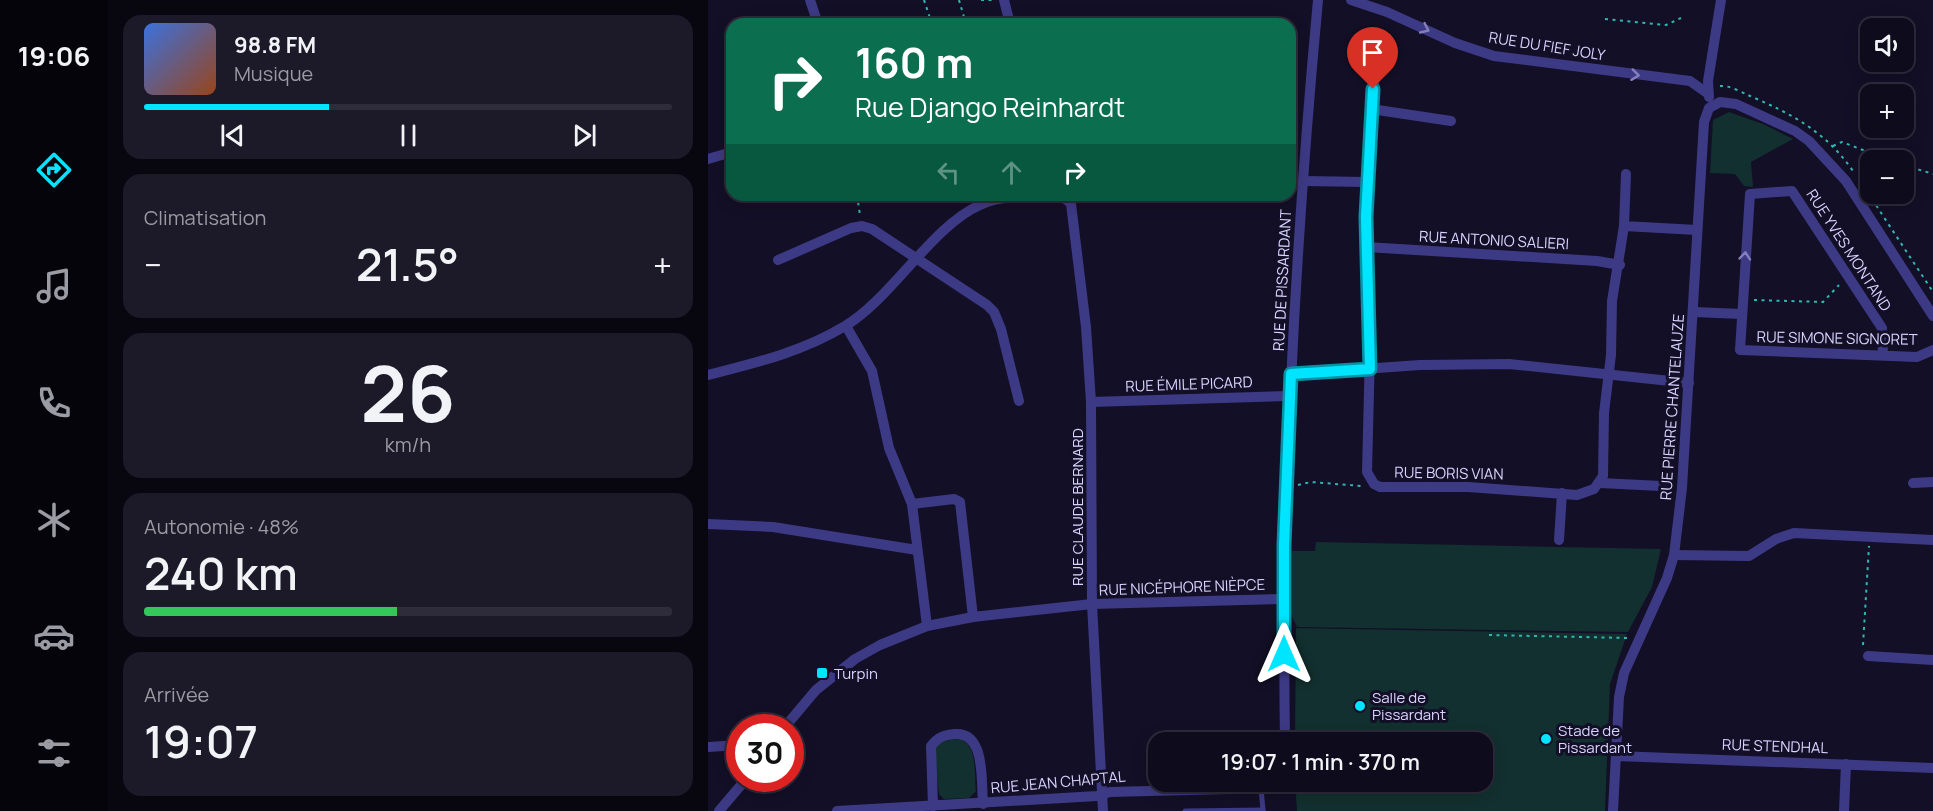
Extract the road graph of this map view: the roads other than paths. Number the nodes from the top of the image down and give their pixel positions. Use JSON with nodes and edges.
{"nodes":[{"id":1,"x":810,"y":0,"type":"edge"},
{"id":2,"x":1004,"y":0,"type":"edge"},
{"id":3,"x":1318,"y":0,"type":"edge"},
{"id":4,"x":1351,"y":0,"type":"edge"},
{"id":5,"x":1721,"y":0,"type":"edge"},
{"id":6,"x":816,"y":18,"type":"edge"},
{"id":7,"x":1008,"y":18,"type":"edge"},
{"id":8,"x":1378,"y":50,"type":"dead end"},
{"id":9,"x":1707,"y":93,"type":"junction"},
{"id":10,"x":1713,"y":105,"type":"junction"},
{"id":11,"x":1371,"y":109,"type":"junction"},
{"id":12,"x":1451,"y":121,"type":"dead end"},
{"id":13,"x":726,"y":154,"type":"edge"},
{"id":14,"x":708,"y":159,"type":"edge"},
{"id":15,"x":1626,"y":174,"type":"dead end"},
{"id":16,"x":1303,"y":181,"type":"junction"},
{"id":17,"x":1366,"y":182,"type":"junction"},
{"id":18,"x":983,"y":201,"type":"edge"},
{"id":19,"x":1068,"y":201,"type":"edge"},
{"id":20,"x":1624,"y":226,"type":"junction"},
{"id":21,"x":1697,"y":230,"type":"junction"},
{"id":22,"x":1366,"y":247,"type":"junction"},
{"id":23,"x":919,"y":258,"type":"junction"},
{"id":24,"x":778,"y":260,"type":"dead end"},
{"id":25,"x":1620,"y":265,"type":"junction"},
{"id":26,"x":1694,"y":312,"type":"junction"},
{"id":27,"x":1741,"y":314,"type":"junction"},
{"id":28,"x":1933,"y":316,"type":"edge"},
{"id":29,"x":846,"y":326,"type":"junction"},
{"id":30,"x":1933,"y":350,"type":"edge"},
{"id":31,"x":1883,"y":355,"type":"junction"},
{"id":32,"x":1370,"y":369,"type":"junction"},
{"id":33,"x":1609,"y":373,"type":"junction"},
{"id":34,"x":1291,"y":374,"type":"junction"},
{"id":35,"x":708,"y":375,"type":"edge"},
{"id":36,"x":1689,"y":383,"type":"junction"},
{"id":37,"x":1288,"y":396,"type":"junction"},
{"id":38,"x":1019,"y":401,"type":"dead end"},
{"id":39,"x":1091,"y":402,"type":"junction"},
{"id":40,"x":1600,"y":483,"type":"junction"},
{"id":41,"x":1913,"y":483,"type":"dead end"},
{"id":42,"x":1933,"y":483,"type":"edge"},
{"id":43,"x":1661,"y":486,"type":"dead end"},
{"id":44,"x":1562,"y":493,"type":"junction"},
{"id":45,"x":912,"y":504,"type":"junction"},
{"id":46,"x":708,"y":524,"type":"edge"},
{"id":47,"x":1559,"y":540,"type":"dead end"},
{"id":48,"x":1933,"y":540,"type":"edge"},
{"id":49,"x":917,"y":550,"type":"junction"},
{"id":50,"x":1674,"y":555,"type":"junction"},
{"id":51,"x":1284,"y":599,"type":"junction"},
{"id":52,"x":1092,"y":604,"type":"junction"},
{"id":53,"x":973,"y":617,"type":"junction"},
{"id":54,"x":927,"y":626,"type":"junction"},
{"id":55,"x":1868,"y":656,"type":"road end"},
{"id":56,"x":1933,"y":660,"type":"edge"},
{"id":57,"x":796,"y":714,"type":"edge"},
{"id":58,"x":1285,"y":732,"type":"edge"},
{"id":59,"x":726,"y":746,"type":"edge"},
{"id":60,"x":708,"y":747,"type":"edge"},
{"id":61,"x":1617,"y":756,"type":"junction"},
{"id":62,"x":1846,"y":764,"type":"junction"},
{"id":63,"x":1933,"y":768,"type":"edge"},
{"id":64,"x":735,"y":792,"type":"edge"},
{"id":65,"x":1156,"y":792,"type":"edge"},
{"id":66,"x":1261,"y":792,"type":"edge"},
{"id":67,"x":1103,"y":794,"type":"junction"},
{"id":68,"x":983,"y":804,"type":"junction"},
{"id":69,"x":933,"y":806,"type":"junction"},
{"id":70,"x":1263,"y":810,"type":"edge"},
{"id":71,"x":719,"y":811,"type":"edge"},
{"id":72,"x":837,"y":811,"type":"edge"},
{"id":73,"x":1102,"y":811,"type":"edge"},
{"id":74,"x":1185,"y":811,"type":"edge"},
{"id":75,"x":1613,"y":811,"type":"edge"},
{"id":76,"x":1844,"y":811,"type":"edge"}],
"edges":[{"from":1,"to":6,"type":"street"},
{"from":2,"to":7,"type":"street"},
{"from":3,"to":16,"type":"street","name":"RUE DE PISSARDANT"},
{"from":4,"to":9,"type":"street","name":"RUE DU FIEF JOLY","one_way":true},
{"from":5,"to":9,"type":"street"},
{"from":8,"to":11,"type":"street","name":"RUE BORIS VIAN"},
{"from":9,"to":10,"type":"street"},
{"from":10,"to":21,"type":"street","name":"RUE PIERRE CHANTELAUZE"},
{"from":10,"to":28,"type":"street"},
{"from":11,"to":12,"type":"street"},
{"from":11,"to":17,"type":"street","name":"RUE BORIS VIAN"},
{"from":13,"to":14,"type":"street"},
{"from":15,"to":20,"type":"street"},
{"from":16,"to":17,"type":"street"},
{"from":16,"to":34,"type":"street","name":"RUE DE PISSARDANT"},
{"from":17,"to":22,"type":"street","name":"RUE BORIS VIAN"},
{"from":18,"to":23,"type":"street"},
{"from":19,"to":39,"type":"street","name":"RUE CLAUDE BERNARD"},
{"from":20,"to":21,"type":"street"},
{"from":20,"to":25,"type":"street"},
{"from":21,"to":26,"type":"street","name":"RUE PIERRE CHANTELAUZE"},
{"from":22,"to":25,"type":"street","name":"RUE ANTONIO SALIERI"},
{"from":22,"to":32,"type":"street","name":"RUE BORIS VIAN"},
{"from":23,"to":24,"type":"street"},
{"from":23,"to":29,"type":"street"},
{"from":23,"to":38,"type":"street"},
{"from":25,"to":33,"type":"street"},
{"from":26,"to":27,"type":"street"},
{"from":26,"to":36,"type":"street","name":"RUE PIERRE CHANTELAUZE"},
{"from":27,"to":31,"type":"street","name":"RUE SIMONE SIGNORET"},
{"from":27,"to":31,"type":"street","name":"RUE YVES MONTAND","one_way":true},
{"from":29,"to":35,"type":"street"},
{"from":29,"to":45,"type":"street"},
{"from":30,"to":31,"type":"street","name":"RUE SIMONE SIGNORET"},
{"from":32,"to":33,"type":"street"},
{"from":32,"to":34,"type":"street"},
{"from":32,"to":44,"type":"street","name":"RUE BORIS VIAN"},
{"from":33,"to":36,"type":"street"},
{"from":33,"to":40,"type":"street"},
{"from":34,"to":37,"type":"street","name":"RUE DE PISSARDANT"},
{"from":36,"to":50,"type":"street","name":"RUE PIERRE CHANTELAUZE"},
{"from":37,"to":39,"type":"street","name":"RUE ÉMILE PICARD"},
{"from":37,"to":51,"type":"street","name":"RUE DE PISSARDANT"},
{"from":39,"to":52,"type":"street","name":"RUE CLAUDE BERNARD"},
{"from":40,"to":43,"type":"street","name":"RUE BORIS VIAN"},
{"from":40,"to":44,"type":"street","name":"RUE BORIS VIAN"},
{"from":41,"to":42,"type":"street"},
{"from":44,"to":47,"type":"street"},
{"from":45,"to":49,"type":"street"},
{"from":45,"to":53,"type":"street"},
{"from":46,"to":49,"type":"street"},
{"from":48,"to":50,"type":"street"},
{"from":49,"to":54,"type":"street"},
{"from":50,"to":61,"type":"street","name":"RUE PIERRE CHANTELAUZE"},
{"from":51,"to":52,"type":"street","name":"RUE NICÉPHORE NIÈPCE"},
{"from":51,"to":58,"type":"street","name":"RUE DE PISSARDANT"},
{"from":52,"to":53,"type":"street","name":"RUE NICÉPHORE NIÈPCE"},
{"from":52,"to":67,"type":"street","name":"RUE CLAUDE BERNARD"},
{"from":53,"to":54,"type":"street","name":"RUE NICÉPHORE NIÈPCE"},
{"from":54,"to":57,"type":"street"},
{"from":55,"to":56,"type":"street"},
{"from":59,"to":60,"type":"street"},
{"from":61,"to":62,"type":"street","name":"RUE STENDHAL"},
{"from":61,"to":75,"type":"street","name":"RUE PIERRE CHANTELAUZE"},
{"from":62,"to":63,"type":"street","name":"RUE STENDHAL"},
{"from":62,"to":76,"type":"street"},
{"from":64,"to":71,"type":"street"},
{"from":65,"to":67,"type":"street","name":"RUE JEAN CHAPTAL"},
{"from":66,"to":70,"type":"lane"},
{"from":67,"to":68,"type":"street","name":"RUE JEAN CHAPTAL"},
{"from":67,"to":73,"type":"street","name":"RUE CLAUDE BERNARD"},
{"from":68,"to":69,"type":"street","name":"RUE JEAN CHAPTAL"},
{"from":68,"to":69,"type":"street"},
{"from":69,"to":72,"type":"street","name":"RUE JEAN CHAPTAL"},
{"from":70,"to":74,"type":"lane"}]}
